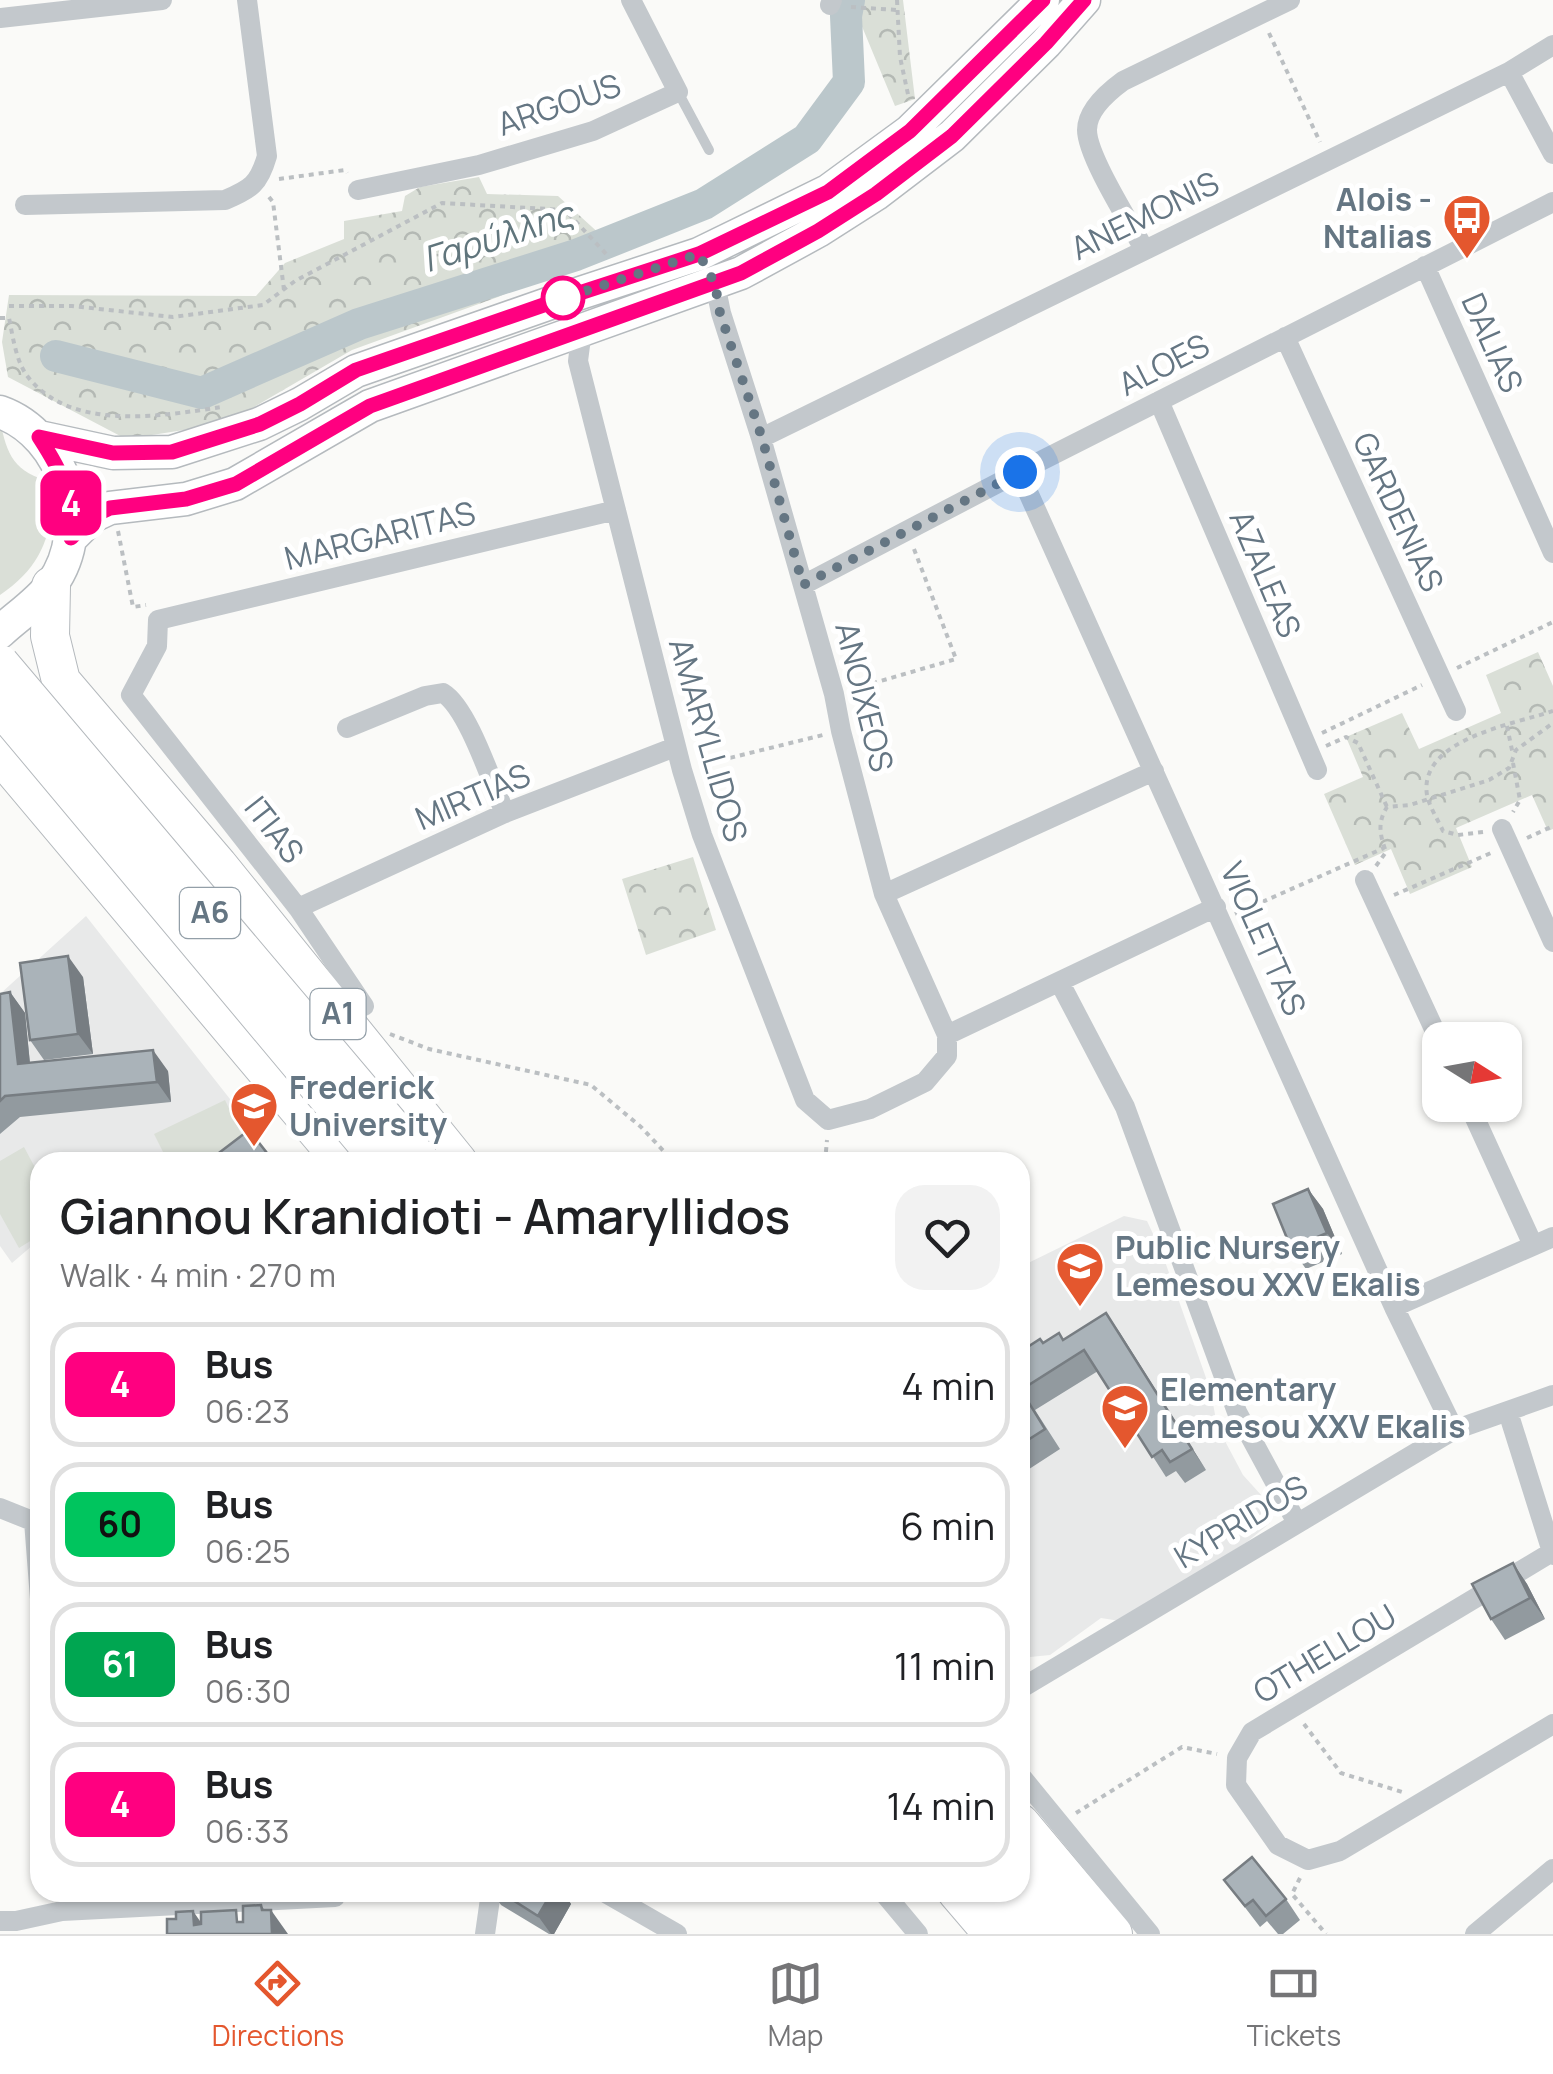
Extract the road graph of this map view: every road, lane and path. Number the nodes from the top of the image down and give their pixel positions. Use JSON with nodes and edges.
{"nodes":[{"id":1,"x":162,"y":0,"type":"edge"},
{"id":2,"x":247,"y":0,"type":"edge"},
{"id":3,"x":631,"y":0,"type":"edge"},
{"id":4,"x":898,"y":0,"type":"edge"},
{"id":5,"x":1042,"y":0,"type":"edge"},
{"id":6,"x":1084,"y":0,"type":"edge"},
{"id":7,"x":1290,"y":0,"type":"edge"},
{"id":8,"x":832,"y":3,"type":"edge"},
{"id":9,"x":896,"y":10,"type":"junction"},
{"id":10,"x":1260,"y":14,"type":"junction"},
{"id":11,"x":0,"y":18,"type":"edge"},
{"id":12,"x":1553,"y":45,"type":"edge"},
{"id":13,"x":1509,"y":72,"type":"junction"},
{"id":14,"x":678,"y":92,"type":"junction"},
{"id":15,"x":910,"y":107,"type":"dead end"},
{"id":16,"x":708,"y":150,"type":"dead end"},
{"id":17,"x":1553,"y":154,"type":"edge"},
{"id":18,"x":1329,"y":160,"type":"junction"},
{"id":19,"x":345,"y":170,"type":"dead end"},
{"id":20,"x":280,"y":179,"type":"dead end"},
{"id":21,"x":256,"y":182,"type":"junction"},
{"id":22,"x":358,"y":190,"type":"dead end"},
{"id":23,"x":1553,"y":202,"type":"edge"},
{"id":24,"x":25,"y":205,"type":"dead end"},
{"id":25,"x":1144,"y":250,"type":"junction"},
{"id":26,"x":699,"y":254,"type":"junction"},
{"id":27,"x":610,"y":259,"type":"dead end"},
{"id":28,"x":1425,"y":266,"type":"junction"},
{"id":29,"x":715,"y":284,"type":"junction"},
{"id":30,"x":284,"y":290,"type":"junction"},
{"id":31,"x":9,"y":306,"type":"dead end"},
{"id":32,"x":0,"y":318,"type":"edge"},
{"id":33,"x":1285,"y":337,"type":"junction"},
{"id":34,"x":570,"y":342,"type":"junction"},
{"id":35,"x":1159,"y":401,"type":"junction"},
{"id":36,"x":220,"y":407,"type":"dead end"},
{"id":37,"x":0,"y":412,"type":"edge"},
{"id":38,"x":39,"y":437,"type":"junction"},
{"id":39,"x":762,"y":438,"type":"junction"},
{"id":40,"x":1020,"y":472,"type":"junction"},
{"id":41,"x":616,"y":510,"type":"junction"},
{"id":42,"x":116,"y":522,"type":"dead end"},
{"id":43,"x":906,"y":531,"type":"junction"},
{"id":44,"x":71,"y":538,"type":"junction"},
{"id":45,"x":1553,"y":554,"type":"edge"},
{"id":46,"x":803,"y":585,"type":"junction"},
{"id":47,"x":51,"y":586,"type":"junction"},
{"id":48,"x":165,"y":619,"type":"junction"},
{"id":49,"x":0,"y":632,"type":"edge"},
{"id":50,"x":0,"y":664,"type":"edge"},
{"id":51,"x":834,"y":694,"type":"junction"},
{"id":52,"x":0,"y":705,"type":"edge"},
{"id":53,"x":1553,"y":711,"type":"edge"},
{"id":54,"x":1456,"y":712,"type":"dead end"},
{"id":55,"x":1540,"y":715,"type":"junction"},
{"id":56,"x":1553,"y":722,"type":"edge"},
{"id":57,"x":1506,"y":726,"type":"junction"},
{"id":58,"x":347,"y":728,"type":"dead end"},
{"id":59,"x":841,"y":731,"type":"junction"},
{"id":60,"x":675,"y":748,"type":"junction"},
{"id":61,"x":0,"y":754,"type":"edge"},
{"id":62,"x":1512,"y":756,"type":"junction"},
{"id":63,"x":1313,"y":761,"type":"joint"},
{"id":64,"x":1513,"y":763,"type":"junction"},
{"id":65,"x":682,"y":770,"type":"junction"},
{"id":66,"x":1154,"y":771,"type":"junction"},
{"id":67,"x":1429,"y":799,"type":"junction"},
{"id":68,"x":1387,"y":807,"type":"junction"},
{"id":69,"x":505,"y":814,"type":"junction"},
{"id":70,"x":1553,"y":826,"type":"edge"},
{"id":71,"x":1505,"y":837,"type":"junction"},
{"id":72,"x":1384,"y":848,"type":"junction"},
{"id":73,"x":1365,"y":880,"type":"joint"},
{"id":74,"x":884,"y":894,"type":"junction"},
{"id":75,"x":1376,"y":904,"type":"junction"},
{"id":76,"x":298,"y":908,"type":"junction"},
{"id":77,"x":1218,"y":913,"type":"junction"},
{"id":78,"x":1553,"y":942,"type":"edge"},
{"id":79,"x":1060,"y":983,"type":"junction"},
{"id":80,"x":364,"y":1006,"type":"joint"},
{"id":81,"x":1431,"y":1022,"type":"edge"},
{"id":82,"x":948,"y":1035,"type":"junction"},
{"id":83,"x":828,"y":1120,"type":"junction"},
{"id":84,"x":1478,"y":1122,"type":"edge"},
{"id":85,"x":335,"y":1152,"type":"edge"},
{"id":86,"x":374,"y":1152,"type":"edge"},
{"id":87,"x":412,"y":1152,"type":"edge"},
{"id":88,"x":450,"y":1152,"type":"edge"},
{"id":89,"x":665,"y":1152,"type":"edge"},
{"id":90,"x":826,"y":1152,"type":"edge"},
{"id":91,"x":1543,"y":1241,"type":"edge"},
{"id":92,"x":1394,"y":1307,"type":"junction"},
{"id":93,"x":1553,"y":1394,"type":"edge"},
{"id":94,"x":1508,"y":1412,"type":"junction"},
{"id":95,"x":1454,"y":1430,"type":"junction"},
{"id":96,"x":0,"y":1508,"type":"edge"},
{"id":97,"x":30,"y":1519,"type":"edge"},
{"id":98,"x":1297,"y":1524,"type":"junction"},
{"id":99,"x":1553,"y":1554,"type":"edge"},
{"id":100,"x":1030,"y":1683,"type":"edge"},
{"id":101,"x":1292,"y":1708,"type":"junction"},
{"id":102,"x":1553,"y":1724,"type":"edge"},
{"id":103,"x":1237,"y":1758,"type":"junction"},
{"id":104,"x":1030,"y":1787,"type":"edge"},
{"id":105,"x":1427,"y":1799,"type":"junction"},
{"id":106,"x":1060,"y":1824,"type":"junction"},
{"id":107,"x":1030,"y":1836,"type":"edge"},
{"id":108,"x":1308,"y":1860,"type":"junction"},
{"id":109,"x":1553,"y":1869,"type":"edge"},
{"id":110,"x":1030,"y":1886,"type":"edge"},
{"id":111,"x":62,"y":1902,"type":"edge"},
{"id":112,"x":489,"y":1902,"type":"edge"},
{"id":113,"x":622,"y":1902,"type":"edge"},
{"id":114,"x":891,"y":1902,"type":"edge"},
{"id":115,"x":966,"y":1902,"type":"edge"},
{"id":116,"x":1002,"y":1902,"type":"edge"},
{"id":117,"x":10,"y":1925,"type":"edge"},
{"id":118,"x":484,"y":1934,"type":"edge"},
{"id":119,"x":678,"y":1934,"type":"edge"},
{"id":120,"x":918,"y":1934,"type":"edge"},
{"id":121,"x":993,"y":1934,"type":"edge"},
{"id":122,"x":1029,"y":1934,"type":"edge"},
{"id":123,"x":1070,"y":1934,"type":"edge"},
{"id":124,"x":1113,"y":1934,"type":"edge"},
{"id":125,"x":1150,"y":1934,"type":"edge"},
{"id":126,"x":1326,"y":1934,"type":"edge"},
{"id":127,"x":1475,"y":1934,"type":"edge"}],
"edges":[{"from":1,"to":11,"type":"street"},
{"from":2,"to":21,"type":"street"},
{"from":3,"to":14,"type":"street","name":"ARGOUS"},
{"from":4,"to":9,"type":"path"},
{"from":5,"to":26,"type":"main road"},
{"from":6,"to":29,"type":"main road"},
{"from":7,"to":10,"type":"street"},
{"from":8,"to":9,"type":"path"},
{"from":9,"to":15,"type":"path"},
{"from":10,"to":18,"type":"path"},
{"from":10,"to":25,"type":"street"},
{"from":12,"to":13,"type":"street","name":"ANEMONIS"},
{"from":13,"to":17,"type":"street"},
{"from":13,"to":18,"type":"street","name":"ANEMONIS"},
{"from":14,"to":16,"type":"lane"},
{"from":14,"to":22,"type":"street","name":"ARGOUS"},
{"from":18,"to":25,"type":"street","name":"ANEMONIS"},
{"from":19,"to":20,"type":"path"},
{"from":21,"to":24,"type":"street"},
{"from":21,"to":30,"type":"path"},
{"from":23,"to":28,"type":"street","name":"ALOES"},
{"from":25,"to":39,"type":"street","name":"ANEMONIS"},
{"from":26,"to":29,"type":"street","name":"ANOIXEOS"},
{"from":26,"to":38,"type":"main road"},
{"from":27,"to":30,"type":"path"},
{"from":28,"to":33,"type":"street","name":"ALOES"},
{"from":28,"to":45,"type":"street","name":"DALIAS"},
{"from":29,"to":34,"type":"main road"},
{"from":29,"to":39,"type":"street","name":"ANOIXEOS"},
{"from":30,"to":31,"type":"path"},
{"from":32,"to":36,"type":"path"},
{"from":33,"to":35,"type":"street","name":"ALOES"},
{"from":33,"to":54,"type":"street","name":"GARDENIAS"},
{"from":34,"to":41,"type":"street","name":"AMARYLLIDOS"},
{"from":34,"to":44,"type":"main road"},
{"from":35,"to":40,"type":"street","name":"ALOES"},
{"from":35,"to":63,"type":"street","name":"AZALEAS"},
{"from":37,"to":38,"type":"main road"},
{"from":38,"to":44,"type":"main road"},
{"from":39,"to":46,"type":"street","name":"ANOIXEOS"},
{"from":40,"to":43,"type":"street","name":"ALOES"},
{"from":40,"to":66,"type":"street","name":"VIOLETTAS"},
{"from":41,"to":48,"type":"street","name":"MARGARITAS"},
{"from":41,"to":60,"type":"street","name":"AMARYLLIDOS"},
{"from":42,"to":48,"type":"path"},
{"from":43,"to":46,"type":"street","name":"ALOES"},
{"from":43,"to":51,"type":"path"},
{"from":44,"to":47,"type":"main road"},
{"from":46,"to":51,"type":"street","name":"ANOIXEOS"},
{"from":47,"to":49,"type":"main road"},
{"from":47,"to":88,"type":"highway","number":"A1"},
{"from":48,"to":76,"type":"street","name":"ITIAS"},
{"from":50,"to":87,"type":"highway","number":"A6","bridge":true},
{"from":51,"to":59,"type":"street","name":"ANOIXEOS"},
{"from":52,"to":86,"type":"highway","number":"A6","bridge":true},
{"from":53,"to":55,"type":"path"},
{"from":55,"to":56,"type":"path"},
{"from":55,"to":57,"type":"path"},
{"from":56,"to":62,"type":"path"},
{"from":57,"to":62,"type":"path"},
{"from":57,"to":67,"type":"path"},
{"from":58,"to":69,"type":"street"},
{"from":59,"to":65,"type":"path"},
{"from":59,"to":74,"type":"street","name":"ANOIXEOS"},
{"from":60,"to":65,"type":"street","name":"AMARYLLIDOS"},
{"from":60,"to":69,"type":"street","name":"MIRTIAS"},
{"from":61,"to":85,"type":"highway"},
{"from":62,"to":64,"type":"path"},
{"from":63,"to":68,"type":"path"},
{"from":64,"to":67,"type":"path"},
{"from":64,"to":71,"type":"path"},
{"from":65,"to":83,"type":"street","name":"AMARYLLIDOS"},
{"from":66,"to":74,"type":"street"},
{"from":66,"to":77,"type":"street","name":"VIOLETTAS"},
{"from":67,"to":68,"type":"path"},
{"from":67,"to":71,"type":"path"},
{"from":68,"to":72,"type":"path"},
{"from":69,"to":76,"type":"street","name":"MIRTIAS"},
{"from":70,"to":71,"type":"path"},
{"from":71,"to":75,"type":"path"},
{"from":71,"to":78,"type":"street"},
{"from":72,"to":73,"type":"path"},
{"from":72,"to":77,"type":"path"},
{"from":73,"to":75,"type":"street"},
{"from":74,"to":82,"type":"street","name":"ANOIXEOS"},
{"from":75,"to":81,"type":"street"},
{"from":76,"to":80,"type":"street","name":"ITIAS"},
{"from":77,"to":79,"type":"street"},
{"from":77,"to":92,"type":"street","name":"VIOLETTAS"},
{"from":79,"to":82,"type":"street"},
{"from":79,"to":98,"type":"street"},
{"from":80,"to":89,"type":"path"},
{"from":82,"to":83,"type":"street"},
{"from":83,"to":90,"type":"path"},
{"from":84,"to":91,"type":"street"},
{"from":91,"to":92,"type":"street"},
{"from":92,"to":95,"type":"street","name":"VIOLETTAS"},
{"from":93,"to":94,"type":"street","name":"KYPRIDOS"},
{"from":94,"to":95,"type":"street","name":"KYPRIDOS"},
{"from":94,"to":99,"type":"street"},
{"from":95,"to":98,"type":"street","name":"KYPRIDOS"},
{"from":96,"to":97,"type":"street"},
{"from":98,"to":100,"type":"street","name":"KYPRIDOS"},
{"from":99,"to":101,"type":"street","name":"OTHELLOU"},
{"from":101,"to":103,"type":"street","name":"OTHELLOU"},
{"from":101,"to":105,"type":"path"},
{"from":102,"to":105,"type":"street"},
{"from":103,"to":106,"type":"path"},
{"from":103,"to":108,"type":"street"},
{"from":104,"to":106,"type":"street"},
{"from":105,"to":108,"type":"street"},
{"from":106,"to":125,"type":"street"},
{"from":107,"to":124,"type":"highway"},
{"from":108,"to":126,"type":"path"},
{"from":109,"to":127,"type":"street"},
{"from":110,"to":123,"type":"highway"},
{"from":111,"to":117,"type":"street"},
{"from":112,"to":118,"type":"street"},
{"from":113,"to":119,"type":"street"},
{"from":114,"to":120,"type":"street"},
{"from":115,"to":121,"type":"highway"},
{"from":116,"to":122,"type":"highway"}]}
